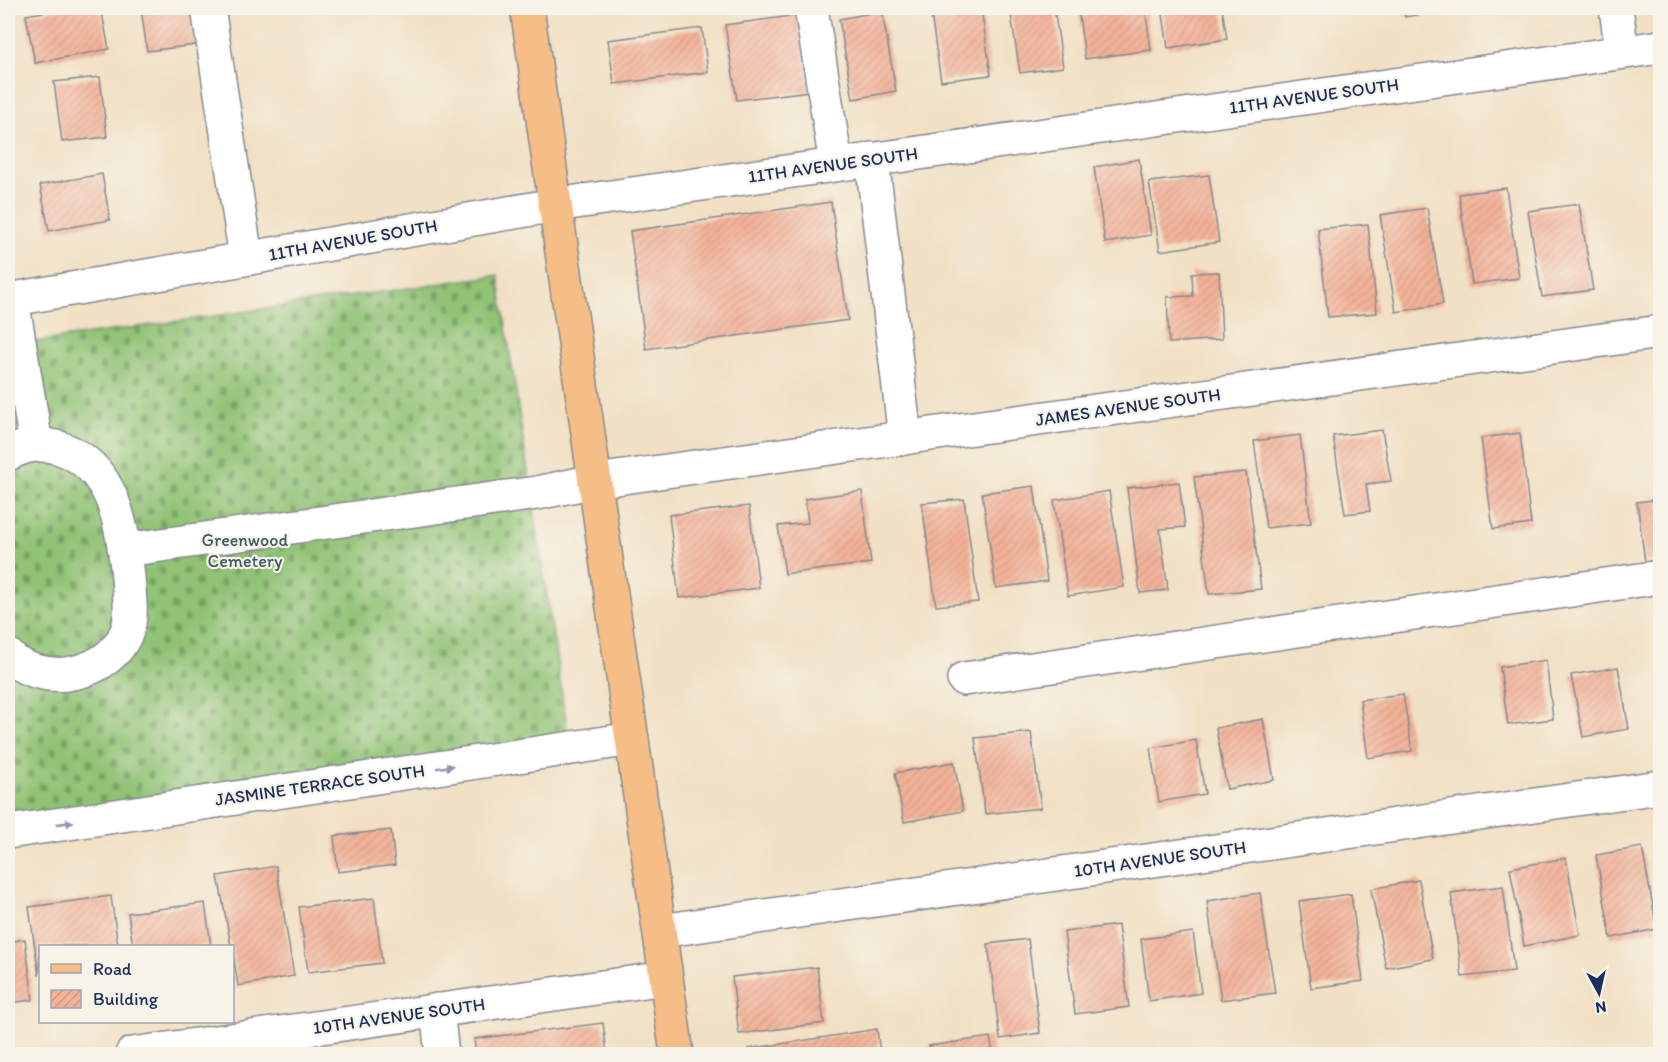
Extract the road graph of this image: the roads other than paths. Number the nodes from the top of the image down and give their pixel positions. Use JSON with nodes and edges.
{"nodes":[{"id":1,"x":208,"y":8,"type":"edge"},
{"id":2,"x":527,"y":8,"type":"edge"},
{"id":3,"x":811,"y":8,"type":"edge"},
{"id":4,"x":1616,"y":8,"type":"edge"},
{"id":5,"x":1660,"y":47,"type":"edge"},
{"id":6,"x":1622,"y":52,"type":"junction"},
{"id":7,"x":872,"y":159,"type":"junction"},
{"id":8,"x":836,"y":164,"type":"junction"},
{"id":9,"x":555,"y":204,"type":"junction"},
{"id":10,"x":246,"y":258,"type":"junction"},
{"id":11,"x":10,"y":299,"type":"edge"},
{"id":12,"x":1660,"y":332,"type":"edge"},
{"id":13,"x":905,"y":438,"type":"junction"},
{"id":14,"x":22,"y":449,"type":"edge"},
{"id":15,"x":595,"y":482,"type":"junction"},
{"id":16,"x":125,"y":550,"type":"junction"},
{"id":17,"x":1660,"y":577,"type":"edge"},
{"id":18,"x":8,"y":655,"type":"edge"},
{"id":19,"x":964,"y":679,"type":"dead end"},
{"id":20,"x":632,"y":739,"type":"junction"},
{"id":21,"x":1660,"y":787,"type":"edge"},
{"id":22,"x":8,"y":832,"type":"edge"},
{"id":23,"x":660,"y":931,"type":"junction"},
{"id":24,"x":666,"y":978,"type":"junction"},
{"id":25,"x":437,"y":1011,"type":"junction"},
{"id":26,"x":132,"y":1054,"type":"edge"},
{"id":27,"x":442,"y":1054,"type":"edge"},
{"id":28,"x":677,"y":1054,"type":"edge"}],
"edges":[{"from":1,"to":10,"type":"street"},
{"from":2,"to":9,"type":"main road"},
{"from":3,"to":8,"type":"street"},
{"from":4,"to":6,"type":"street"},
{"from":5,"to":6,"type":"street","name":"11TH AVENUE SOUTH"},
{"from":6,"to":7,"type":"street","name":"11TH AVENUE SOUTH"},
{"from":7,"to":8,"type":"street","name":"11TH AVENUE SOUTH"},
{"from":7,"to":13,"type":"street"},
{"from":8,"to":9,"type":"street","name":"11TH AVENUE SOUTH"},
{"from":9,"to":10,"type":"street","name":"11TH AVENUE SOUTH"},
{"from":9,"to":15,"type":"main road"},
{"from":10,"to":11,"type":"street","name":"11TH AVENUE SOUTH"},
{"from":11,"to":14,"type":"street"},
{"from":12,"to":13,"type":"street","name":"JAMES AVENUE SOUTH"},
{"from":13,"to":15,"type":"street","name":"JAMES AVENUE SOUTH"},
{"from":14,"to":16,"type":"street"},
{"from":15,"to":16,"type":"street","name":"JAMES AVENUE SOUTH"},
{"from":15,"to":20,"type":"main road"},
{"from":16,"to":18,"type":"street"},
{"from":17,"to":19,"type":"street"},
{"from":22,"to":20,"type":"street","name":"JASMINE TERRACE SOUTH","one_way":true},
{"from":20,"to":23,"type":"main road"},
{"from":21,"to":23,"type":"street","name":"10TH AVENUE SOUTH"},
{"from":23,"to":24,"type":"main road"},
{"from":24,"to":25,"type":"street","name":"10TH AVENUE SOUTH"},
{"from":24,"to":28,"type":"main road"},
{"from":25,"to":26,"type":"street","name":"10TH AVENUE SOUTH"},
{"from":25,"to":27,"type":"street"}]}
